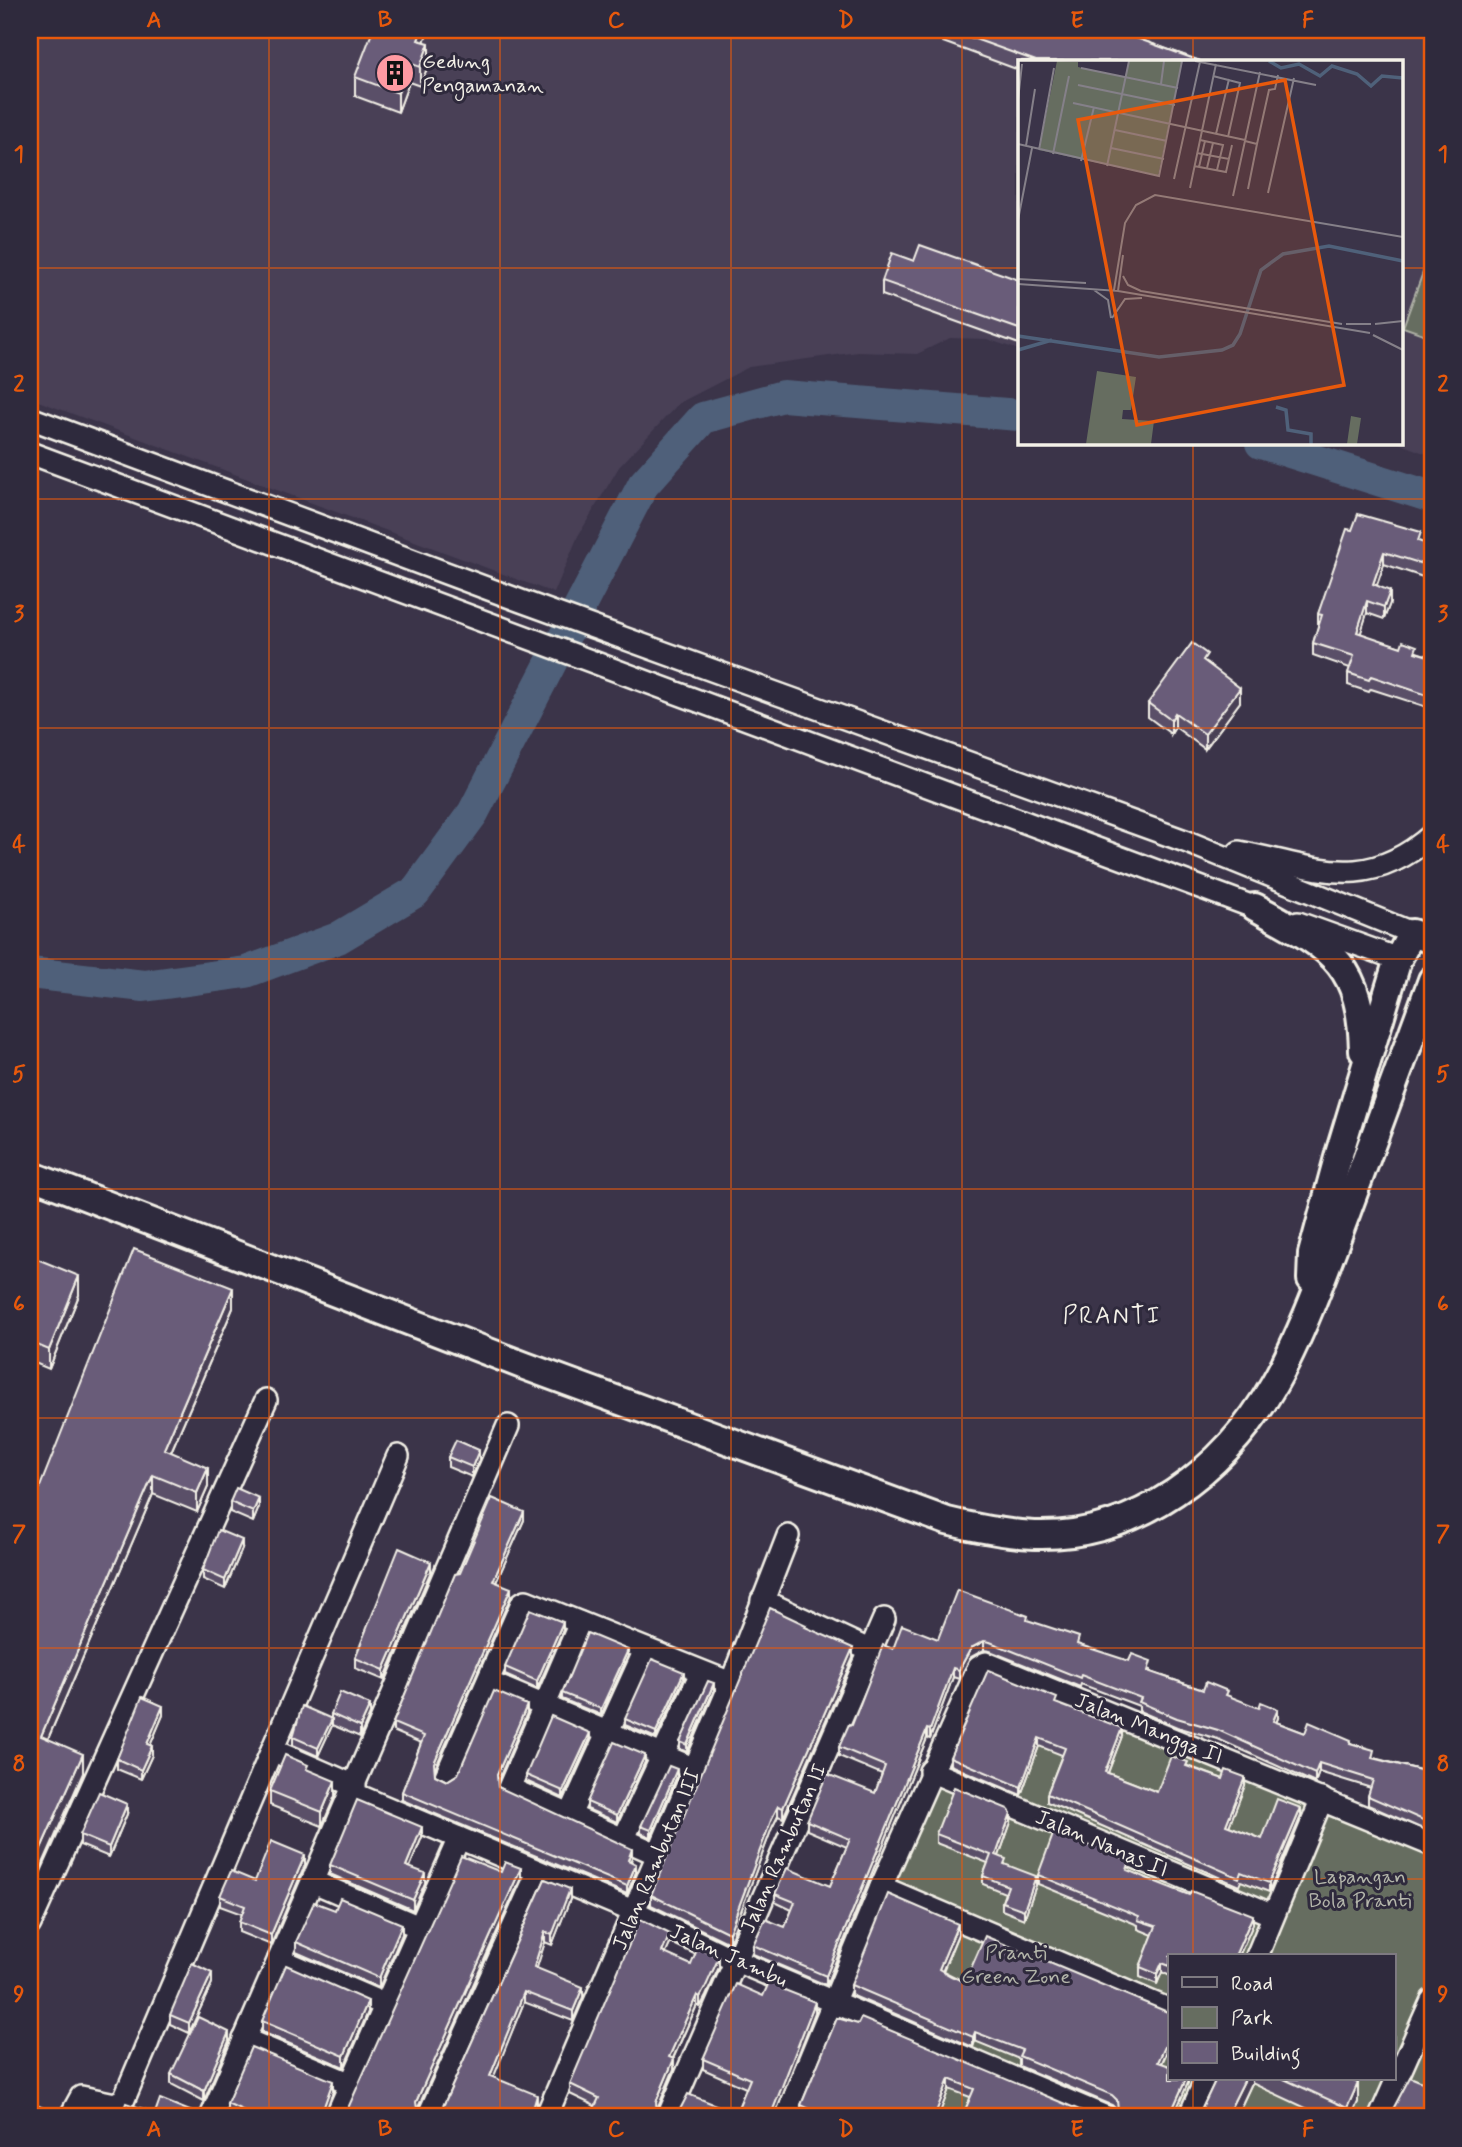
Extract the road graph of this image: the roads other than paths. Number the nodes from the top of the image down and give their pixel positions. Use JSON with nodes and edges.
{"nodes":[{"id":1,"x":30,"y":418,"type":"edge"},
{"id":2,"x":30,"y":453,"type":"edge"},
{"id":3,"x":1432,"y":835,"type":"edge"},
{"id":4,"x":1185,"y":841,"type":"junction"},
{"id":5,"x":1255,"y":907,"type":"junction"},
{"id":6,"x":1422,"y":937,"type":"edge"},
{"id":7,"x":1398,"y":959,"type":"junction"},
{"id":8,"x":1432,"y":971,"type":"edge"},
{"id":9,"x":1432,"y":980,"type":"edge"},
{"id":10,"x":1363,"y":1067,"type":"junction"},
{"id":11,"x":30,"y":1175,"type":"edge"},
{"id":12,"x":1309,"y":1305,"type":"junction"},
{"id":13,"x":266,"y":1399,"type":"dead end"},
{"id":14,"x":508,"y":1426,"type":"dead end"},
{"id":15,"x":398,"y":1456,"type":"dead end"},
{"id":16,"x":788,"y":1536,"type":"dead end"},
{"id":17,"x":762,"y":1600,"type":"junction"},
{"id":18,"x":884,"y":1619,"type":"dead end"},
{"id":19,"x":580,"y":1623,"type":"junction"},
{"id":20,"x":645,"y":1650,"type":"junction"},
{"id":21,"x":869,"y":1650,"type":"junction"},
{"id":22,"x":701,"y":1673,"type":"junction"},
{"id":23,"x":488,"y":1682,"type":"junction"},
{"id":24,"x":731,"y":1682,"type":"junction"},
{"id":25,"x":544,"y":1705,"type":"junction"},
{"id":26,"x":606,"y":1732,"type":"junction"},
{"id":27,"x":272,"y":1750,"type":"junction"},
{"id":28,"x":662,"y":1755,"type":"junction"},
{"id":29,"x":695,"y":1769,"type":"junction"},
{"id":30,"x":930,"y":1771,"type":"junction"},
{"id":31,"x":446,"y":1776,"type":"dead end"},
{"id":32,"x":354,"y":1789,"type":"junction"},
{"id":33,"x":1322,"y":1799,"type":"junction"},
{"id":34,"x":570,"y":1815,"type":"junction"},
{"id":35,"x":459,"y":1838,"type":"junction"},
{"id":36,"x":624,"y":1839,"type":"junction"},
{"id":37,"x":1432,"y":1844,"type":"edge"},
{"id":38,"x":659,"y":1855,"type":"junction"},
{"id":39,"x":538,"y":1872,"type":"junction"},
{"id":40,"x":314,"y":1882,"type":"junction"},
{"id":41,"x":881,"y":1887,"type":"junction"},
{"id":42,"x":635,"y":1912,"type":"junction"},
{"id":43,"x":1273,"y":1916,"type":"junction"},
{"id":44,"x":30,"y":1924,"type":"edge"},
{"id":45,"x":419,"y":1927,"type":"junction"},
{"id":46,"x":1257,"y":1954,"type":"edge"},
{"id":47,"x":279,"y":1959,"type":"junction"},
{"id":48,"x":734,"y":1960,"type":"junction"},
{"id":49,"x":1432,"y":2000,"type":"edge"},
{"id":50,"x":833,"y":2001,"type":"junction"},
{"id":51,"x":386,"y":2005,"type":"junction"},
{"id":52,"x":1168,"y":2009,"type":"edge"},
{"id":53,"x":244,"y":2039,"type":"junction"},
{"id":54,"x":1206,"y":2080,"type":"edge"},
{"id":55,"x":351,"y":2084,"type":"junction"},
{"id":56,"x":69,"y":2117,"type":"edge"},
{"id":57,"x":211,"y":2117,"type":"edge"},
{"id":58,"x":336,"y":2117,"type":"edge"},
{"id":59,"x":428,"y":2117,"type":"edge"},
{"id":60,"x":546,"y":2117,"type":"edge"},
{"id":61,"x":668,"y":2117,"type":"edge"},
{"id":62,"x":786,"y":2117,"type":"edge"},
{"id":63,"x":1106,"y":2117,"type":"edge"},
{"id":64,"x":1189,"y":2117,"type":"edge"},
{"id":65,"x":1380,"y":2117,"type":"edge"}],
"edges":[{"from":1,"to":4,"type":"street"},
{"from":2,"to":5,"type":"street"},
{"from":3,"to":4,"type":"street"},
{"from":4,"to":6,"type":"street"},
{"from":5,"to":7,"type":"street"},
{"from":5,"to":10,"type":"main road"},
{"from":6,"to":7,"type":"main road"},
{"from":7,"to":8,"type":"main road"},
{"from":7,"to":10,"type":"main road"},
{"from":9,"to":12,"type":"main road"},
{"from":10,"to":12,"type":"main road"},
{"from":11,"to":12,"type":"main road"},
{"from":13,"to":44,"type":"street"},
{"from":14,"to":32,"type":"street"},
{"from":15,"to":27,"type":"street"},
{"from":16,"to":17,"type":"street","name":"Jalan Rambutan III"},
{"from":17,"to":21,"type":"street"},
{"from":17,"to":24,"type":"street","name":"Jalan Rambutan III"},
{"from":18,"to":21,"type":"street","name":"Jalan Rambutan II"},
{"from":19,"to":20,"type":"street"},
{"from":19,"to":23,"type":"street"},
{"from":19,"to":25,"type":"street"},
{"from":20,"to":22,"type":"street"},
{"from":20,"to":26,"type":"street"},
{"from":21,"to":48,"type":"street","name":"Jalan Rambutan II"},
{"from":22,"to":24,"type":"street"},
{"from":22,"to":28,"type":"street"},
{"from":23,"to":25,"type":"street"},
{"from":23,"to":31,"type":"street"},
{"from":24,"to":29,"type":"street","name":"Jalan Rambutan III"},
{"from":25,"to":26,"type":"street"},
{"from":25,"to":34,"type":"street"},
{"from":26,"to":28,"type":"street"},
{"from":26,"to":34,"type":"street"},
{"from":27,"to":32,"type":"street","name":"Jalan Jambu"},
{"from":27,"to":56,"type":"street"},
{"from":28,"to":29,"type":"street"},
{"from":28,"to":36,"type":"street"},
{"from":29,"to":38,"type":"street","name":"Jalan Rambutan III"},
{"from":30,"to":33,"type":"street","name":"Jalan Mangga II"},
{"from":30,"to":41,"type":"street"},
{"from":30,"to":43,"type":"street","name":"Jalan Nanas II"},
{"from":32,"to":35,"type":"street","name":"Jalan Jambu"},
{"from":32,"to":40,"type":"street"},
{"from":33,"to":37,"type":"street","name":"Jalan Mangga II"},
{"from":33,"to":43,"type":"street"},
{"from":34,"to":36,"type":"street"},
{"from":35,"to":39,"type":"street","name":"Jalan Jambu"},
{"from":35,"to":45,"type":"street"},
{"from":36,"to":38,"type":"street"},
{"from":38,"to":42,"type":"street","name":"Jalan Rambutan III"},
{"from":39,"to":42,"type":"street","name":"Jalan Jambu"},
{"from":39,"to":59,"type":"street"},
{"from":40,"to":45,"type":"street"},
{"from":40,"to":47,"type":"street"},
{"from":41,"to":50,"type":"street"},
{"from":41,"to":52,"type":"street"},
{"from":42,"to":48,"type":"street","name":"Jalan Jambu"},
{"from":42,"to":60,"type":"street","name":"Jalan Rambutan III"},
{"from":43,"to":46,"type":"street"},
{"from":45,"to":51,"type":"street"},
{"from":47,"to":51,"type":"street"},
{"from":47,"to":53,"type":"street"},
{"from":48,"to":50,"type":"street","name":"Jalan Jambu"},
{"from":48,"to":61,"type":"street","name":"Jalan Rambutan II"},
{"from":49,"to":65,"type":"street"},
{"from":50,"to":62,"type":"street"},
{"from":50,"to":63,"type":"street","name":"Jalan Jambu"},
{"from":51,"to":55,"type":"street"},
{"from":53,"to":55,"type":"street"},
{"from":53,"to":57,"type":"street"},
{"from":54,"to":64,"type":"street"},
{"from":55,"to":58,"type":"street"}]}
